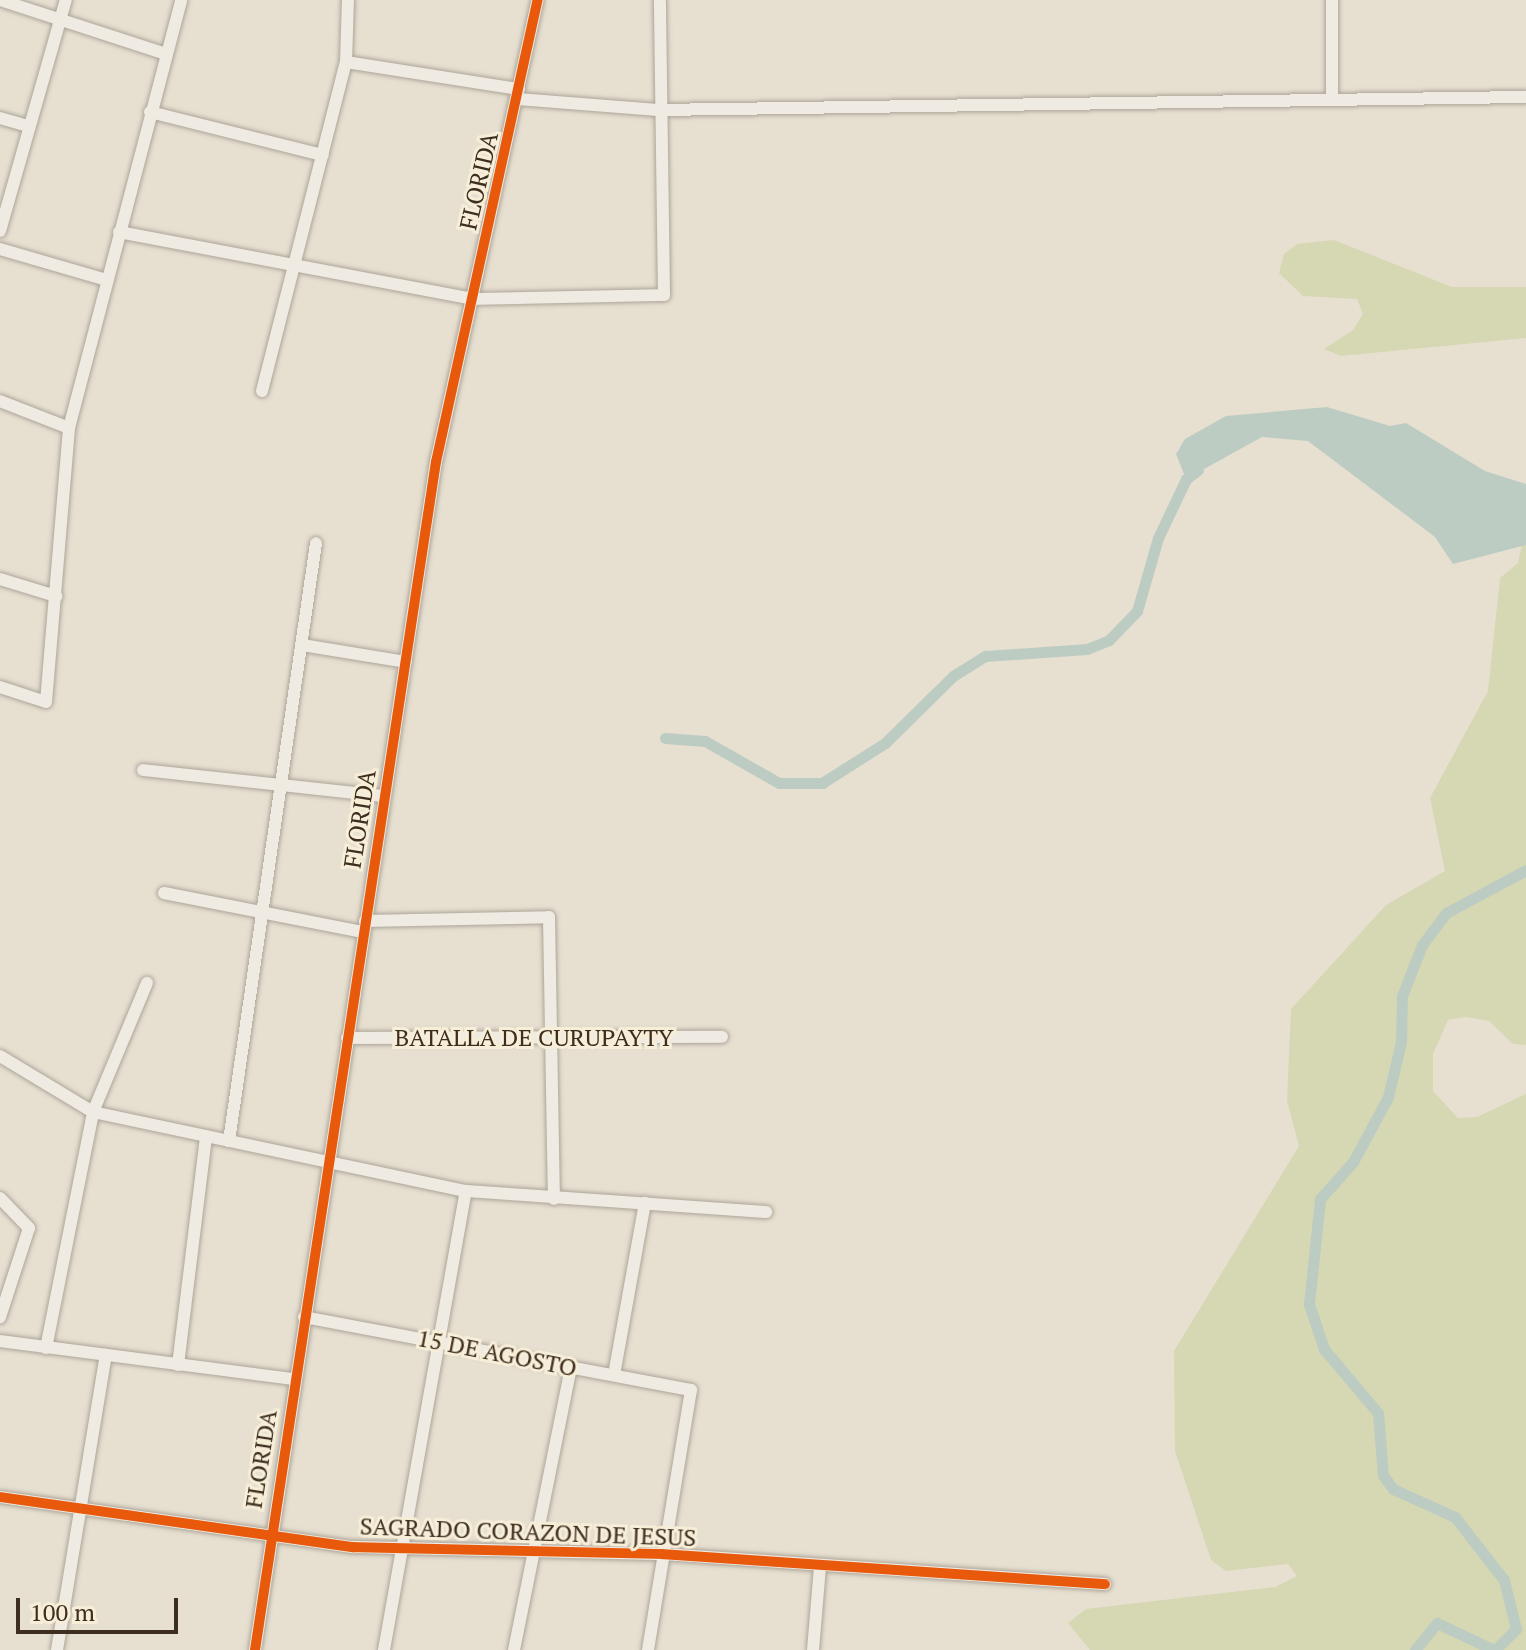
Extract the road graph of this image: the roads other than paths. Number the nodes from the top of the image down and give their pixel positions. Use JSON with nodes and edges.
{"nodes":[{"id":1,"x":0,"y":0,"type":"edge"},
{"id":2,"x":66,"y":0,"type":"edge"},
{"id":3,"x":181,"y":0,"type":"edge"},
{"id":4,"x":348,"y":0,"type":"edge"},
{"id":5,"x":538,"y":0,"type":"edge"},
{"id":6,"x":660,"y":0,"type":"edge"},
{"id":7,"x":1332,"y":0,"type":"edge"},
{"id":8,"x":60,"y":18,"type":"junction"},
{"id":9,"x":166,"y":54,"type":"junction"},
{"id":10,"x":346,"y":62,"type":"junction"},
{"id":11,"x":518,"y":94,"type":"junction"},
{"id":12,"x":1526,"y":97,"type":"edge"},
{"id":13,"x":1332,"y":100,"type":"junction"},
{"id":14,"x":658,"y":110,"type":"junction"},
{"id":15,"x":150,"y":112,"type":"junction"},
{"id":16,"x":0,"y":118,"type":"edge"},
{"id":17,"x":28,"y":126,"type":"junction"},
{"id":18,"x":323,"y":155,"type":"junction"},
{"id":19,"x":0,"y":231,"type":"edge"},
{"id":20,"x":119,"y":232,"type":"junction"},
{"id":21,"x":0,"y":249,"type":"edge"},
{"id":22,"x":295,"y":269,"type":"junction"},
{"id":23,"x":107,"y":280,"type":"junction"},
{"id":24,"x":473,"y":299,"type":"junction"},
{"id":25,"x":262,"y":391,"type":"dead end"},
{"id":26,"x":0,"y":401,"type":"edge"},
{"id":27,"x":69,"y":428,"type":"junction"},
{"id":28,"x":316,"y":543,"type":"dead end"},
{"id":29,"x":0,"y":579,"type":"edge"},
{"id":30,"x":56,"y":596,"type":"junction"},
{"id":31,"x":302,"y":645,"type":"junction"},
{"id":32,"x":406,"y":662,"type":"junction"},
{"id":33,"x":0,"y":687,"type":"edge"},
{"id":34,"x":143,"y":770,"type":"dead end"},
{"id":35,"x":282,"y":785,"type":"junction"},
{"id":36,"x":384,"y":796,"type":"junction"},
{"id":37,"x":164,"y":893,"type":"dead end"},
{"id":38,"x":265,"y":913,"type":"junction"},
{"id":39,"x":364,"y":926,"type":"junction"},
{"id":40,"x":147,"y":983,"type":"dead end"},
{"id":41,"x":722,"y":1037,"type":"dead end"},
{"id":42,"x":347,"y":1038,"type":"junction"},
{"id":43,"x":548,"y":1040,"type":"junction"},
{"id":44,"x":0,"y":1056,"type":"edge"},
{"id":45,"x":93,"y":1112,"type":"junction"},
{"id":46,"x":206,"y":1137,"type":"junction"},
{"id":47,"x":229,"y":1141,"type":"junction"},
{"id":48,"x":329,"y":1159,"type":"junction"},
{"id":49,"x":466,"y":1191,"type":"junction"},
{"id":50,"x":0,"y":1198,"type":"edge"},
{"id":51,"x":554,"y":1199,"type":"junction"},
{"id":52,"x":645,"y":1203,"type":"junction"},
{"id":53,"x":766,"y":1212,"type":"dead end"},
{"id":54,"x":0,"y":1317,"type":"edge"},
{"id":55,"x":304,"y":1317,"type":"junction"},
{"id":56,"x":0,"y":1341,"type":"edge"},
{"id":57,"x":444,"y":1343,"type":"junction"},
{"id":58,"x":46,"y":1348,"type":"junction"},
{"id":59,"x":106,"y":1355,"type":"junction"},
{"id":60,"x":178,"y":1365,"type":"junction"},
{"id":61,"x":571,"y":1367,"type":"junction"},
{"id":62,"x":614,"y":1375,"type":"junction"},
{"id":63,"x":294,"y":1379,"type":"junction"},
{"id":64,"x":0,"y":1497,"type":"edge"},
{"id":65,"x":80,"y":1511,"type":"junction"},
{"id":66,"x":269,"y":1539,"type":"junction"},
{"id":67,"x":400,"y":1548,"type":"junction"},
{"id":68,"x":533,"y":1549,"type":"junction"},
{"id":69,"x":662,"y":1554,"type":"junction"},
{"id":70,"x":820,"y":1567,"type":"junction"},
{"id":71,"x":1105,"y":1584,"type":"dead end"},
{"id":72,"x":57,"y":1650,"type":"edge"},
{"id":73,"x":255,"y":1650,"type":"edge"},
{"id":74,"x":384,"y":1650,"type":"edge"},
{"id":75,"x":514,"y":1650,"type":"edge"},
{"id":76,"x":648,"y":1650,"type":"edge"},
{"id":77,"x":813,"y":1650,"type":"edge"}],
"edges":[{"from":1,"to":8,"type":"street"},
{"from":2,"to":8,"type":"street"},
{"from":3,"to":9,"type":"street"},
{"from":4,"to":10,"type":"street"},
{"from":5,"to":11,"type":"street","name":"FLORIDA"},
{"from":6,"to":14,"type":"street"},
{"from":7,"to":13,"type":"street"},
{"from":8,"to":9,"type":"street"},
{"from":8,"to":17,"type":"street"},
{"from":9,"to":15,"type":"street"},
{"from":10,"to":11,"type":"street"},
{"from":10,"to":18,"type":"street"},
{"from":11,"to":14,"type":"street"},
{"from":11,"to":24,"type":"street","name":"FLORIDA"},
{"from":12,"to":13,"type":"street"},
{"from":13,"to":14,"type":"street"},
{"from":14,"to":24,"type":"street"},
{"from":15,"to":18,"type":"street"},
{"from":15,"to":20,"type":"street"},
{"from":16,"to":17,"type":"street"},
{"from":17,"to":19,"type":"street"},
{"from":18,"to":22,"type":"street"},
{"from":20,"to":22,"type":"street"},
{"from":20,"to":23,"type":"street"},
{"from":21,"to":23,"type":"street"},
{"from":22,"to":24,"type":"street"},
{"from":22,"to":25,"type":"street"},
{"from":23,"to":27,"type":"street"},
{"from":24,"to":32,"type":"street","name":"FLORIDA"},
{"from":26,"to":27,"type":"street"},
{"from":27,"to":30,"type":"street"},
{"from":28,"to":31,"type":"street"},
{"from":29,"to":30,"type":"street"},
{"from":30,"to":33,"type":"street"},
{"from":31,"to":32,"type":"street"},
{"from":31,"to":35,"type":"street"},
{"from":32,"to":36,"type":"street","name":"FLORIDA"},
{"from":34,"to":35,"type":"street"},
{"from":35,"to":36,"type":"street"},
{"from":35,"to":38,"type":"street"},
{"from":36,"to":39,"type":"street","name":"FLORIDA"},
{"from":37,"to":38,"type":"street"},
{"from":38,"to":39,"type":"street"},
{"from":38,"to":47,"type":"street"},
{"from":39,"to":42,"type":"street","name":"FLORIDA"},
{"from":39,"to":43,"type":"street"},
{"from":40,"to":45,"type":"street"},
{"from":41,"to":43,"type":"street","name":"BATALLA DE CURUPAYTY"},
{"from":42,"to":43,"type":"street","name":"BATALLA DE CURUPAYTY"},
{"from":42,"to":48,"type":"street","name":"FLORIDA"},
{"from":43,"to":51,"type":"street"},
{"from":44,"to":45,"type":"street"},
{"from":45,"to":46,"type":"street"},
{"from":45,"to":58,"type":"street"},
{"from":46,"to":47,"type":"street"},
{"from":46,"to":60,"type":"street"},
{"from":47,"to":48,"type":"street"},
{"from":48,"to":49,"type":"street"},
{"from":48,"to":55,"type":"street","name":"FLORIDA"},
{"from":49,"to":51,"type":"street"},
{"from":49,"to":57,"type":"street"},
{"from":50,"to":54,"type":"street"},
{"from":51,"to":52,"type":"street"},
{"from":52,"to":53,"type":"street"},
{"from":52,"to":62,"type":"street"},
{"from":55,"to":57,"type":"street","name":"15 DE AGOSTO"},
{"from":55,"to":63,"type":"street","name":"FLORIDA"},
{"from":56,"to":58,"type":"street"},
{"from":57,"to":61,"type":"street","name":"15 DE AGOSTO"},
{"from":57,"to":67,"type":"street"},
{"from":58,"to":59,"type":"street"},
{"from":59,"to":60,"type":"street"},
{"from":59,"to":65,"type":"street"},
{"from":60,"to":63,"type":"street"},
{"from":61,"to":62,"type":"street","name":"15 DE AGOSTO"},
{"from":61,"to":68,"type":"street"},
{"from":62,"to":69,"type":"street","name":"15 DE AGOSTO"},
{"from":63,"to":66,"type":"street","name":"FLORIDA"},
{"from":64,"to":65,"type":"street","name":"SAGRADO CORAZON DE JESUS"},
{"from":65,"to":66,"type":"street","name":"SAGRADO CORAZON DE JESUS"},
{"from":65,"to":72,"type":"street"},
{"from":66,"to":67,"type":"street","name":"SAGRADO CORAZON DE JESUS"},
{"from":66,"to":73,"type":"street","name":"FLORIDA"},
{"from":67,"to":68,"type":"street","name":"SAGRADO CORAZON DE JESUS"},
{"from":67,"to":74,"type":"street"},
{"from":68,"to":69,"type":"street","name":"SAGRADO CORAZON DE JESUS"},
{"from":68,"to":75,"type":"street"},
{"from":69,"to":70,"type":"street","name":"SAGRADO CORAZON DE JESUS"},
{"from":69,"to":76,"type":"street"},
{"from":70,"to":71,"type":"street","name":"SAGRADO CORAZON DE JESUS"},
{"from":70,"to":77,"type":"street"}]}
